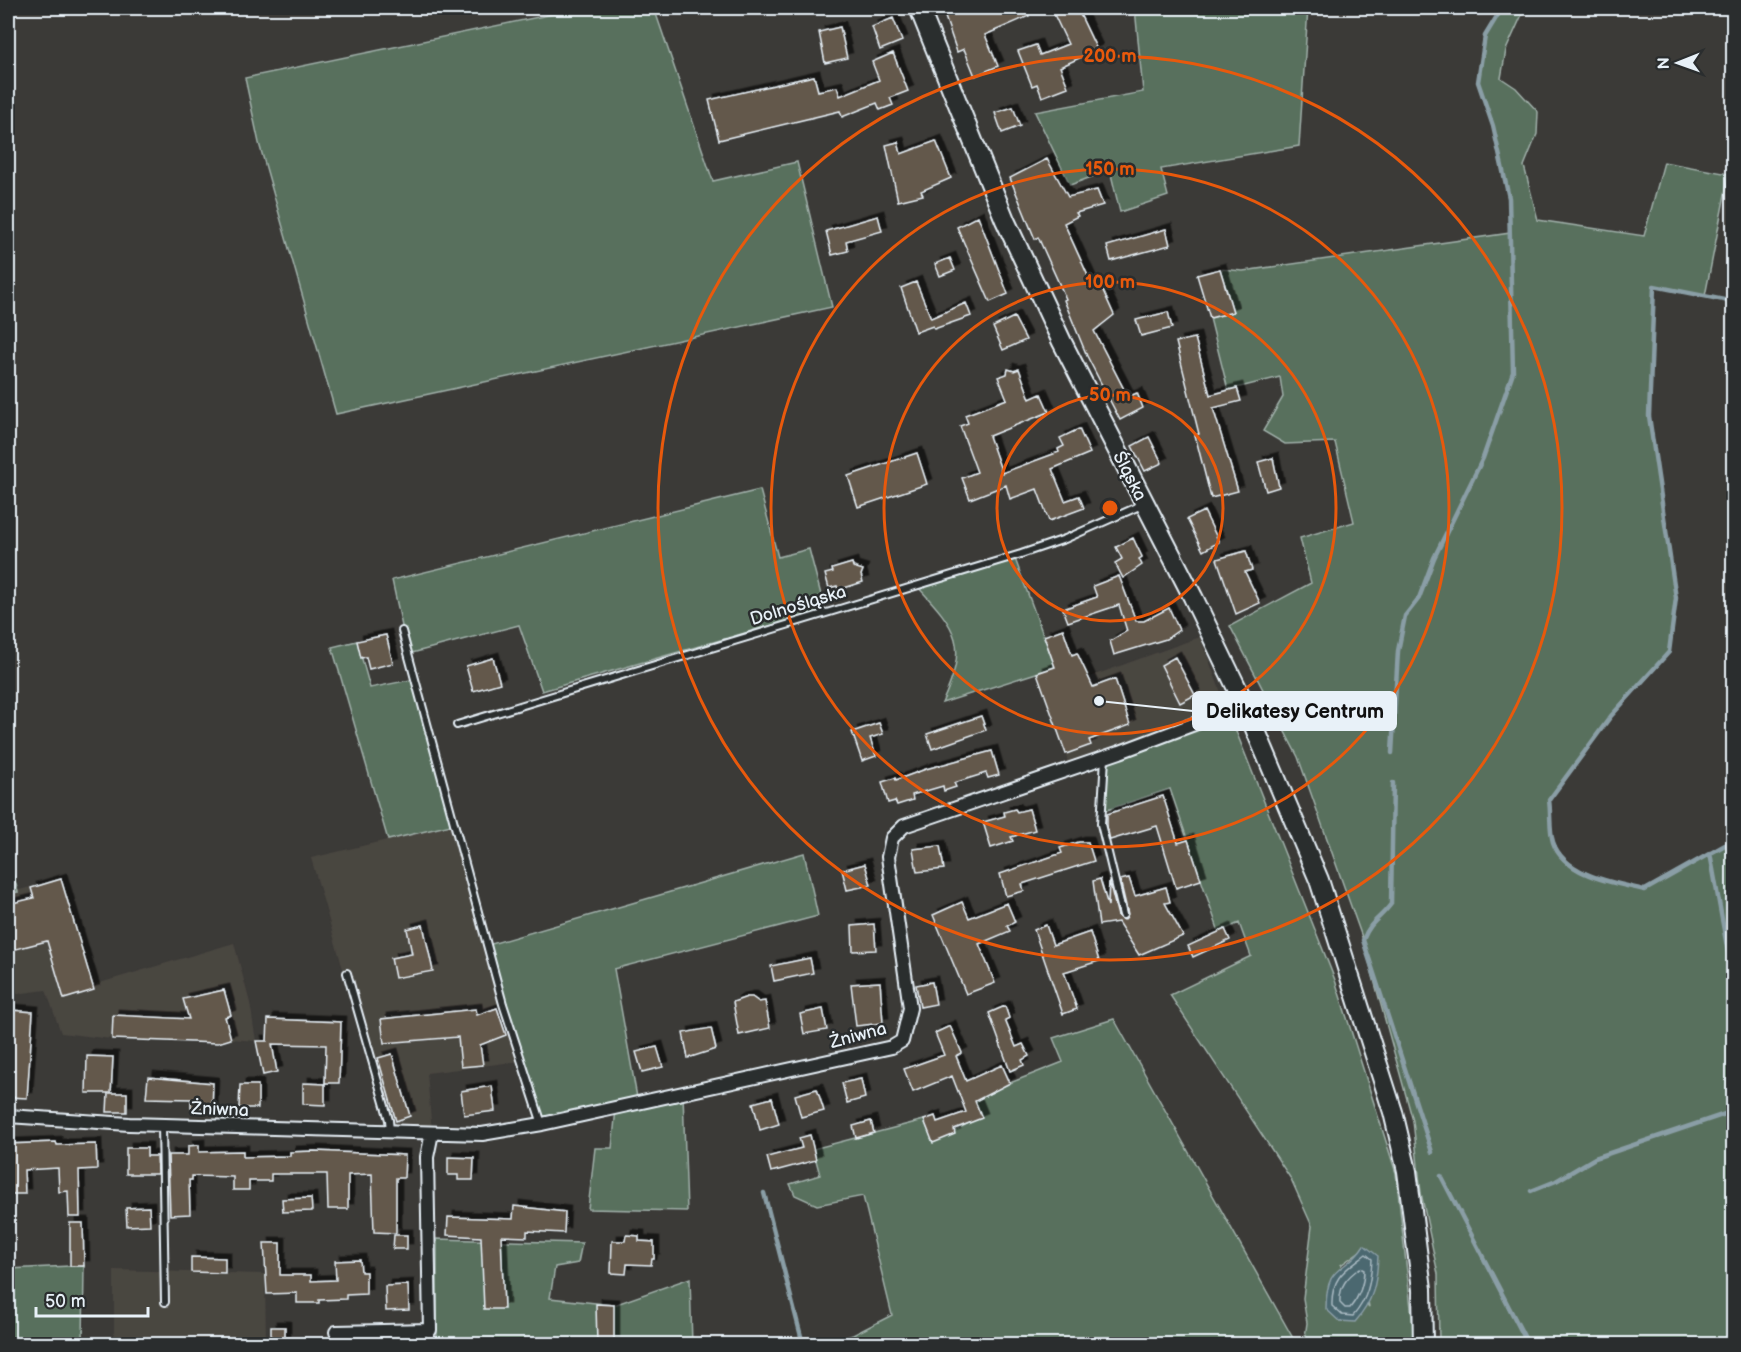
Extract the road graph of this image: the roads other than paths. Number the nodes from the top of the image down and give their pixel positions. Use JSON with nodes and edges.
{"nodes":[{"id":1,"x":919,"y":8,"type":"edge"},
{"id":2,"x":1145,"y":504,"type":"junction"},
{"id":3,"x":402,"y":630,"type":"dead end"},
{"id":4,"x":1245,"y":705,"type":"junction"},
{"id":5,"x":457,"y":725,"type":"dead end"},
{"id":6,"x":1105,"y":757,"type":"junction"},
{"id":7,"x":1123,"y":915,"type":"dead end"},
{"id":8,"x":347,"y":973,"type":"dead end"},
{"id":9,"x":8,"y":1116,"type":"edge"},
{"id":10,"x":542,"y":1124,"type":"junction"},
{"id":11,"x":162,"y":1125,"type":"junction"},
{"id":12,"x":390,"y":1132,"type":"junction"},
{"id":13,"x":432,"y":1133,"type":"junction"},
{"id":14,"x":165,"y":1302,"type":"dead end"},
{"id":15,"x":429,"y":1330,"type":"junction"},
{"id":16,"x":336,"y":1332,"type":"dead end"},
{"id":17,"x":430,"y":1344,"type":"edge"},
{"id":18,"x":1423,"y":1344,"type":"edge"}],
"edges":[{"from":1,"to":2,"type":"street","name":"Śląska"},
{"from":2,"to":4,"type":"street","name":"Śląska"},
{"from":2,"to":5,"type":"lane","name":"Dolnośląska"},
{"from":3,"to":10,"type":"lane"},
{"from":4,"to":6,"type":"street","name":"Żniwna"},
{"from":4,"to":18,"type":"street","name":"Śląska"},
{"from":6,"to":7,"type":"lane"},
{"from":6,"to":10,"type":"street","name":"Żniwna"},
{"from":8,"to":12,"type":"lane"},
{"from":9,"to":11,"type":"street","name":"Żniwna"},
{"from":10,"to":13,"type":"street","name":"Żniwna"},
{"from":11,"to":12,"type":"street","name":"Żniwna"},
{"from":11,"to":14,"type":"lane"},
{"from":12,"to":13,"type":"street","name":"Żniwna"},
{"from":13,"to":15,"type":"street"},
{"from":15,"to":16,"type":"street"},
{"from":15,"to":17,"type":"lane"}]}
